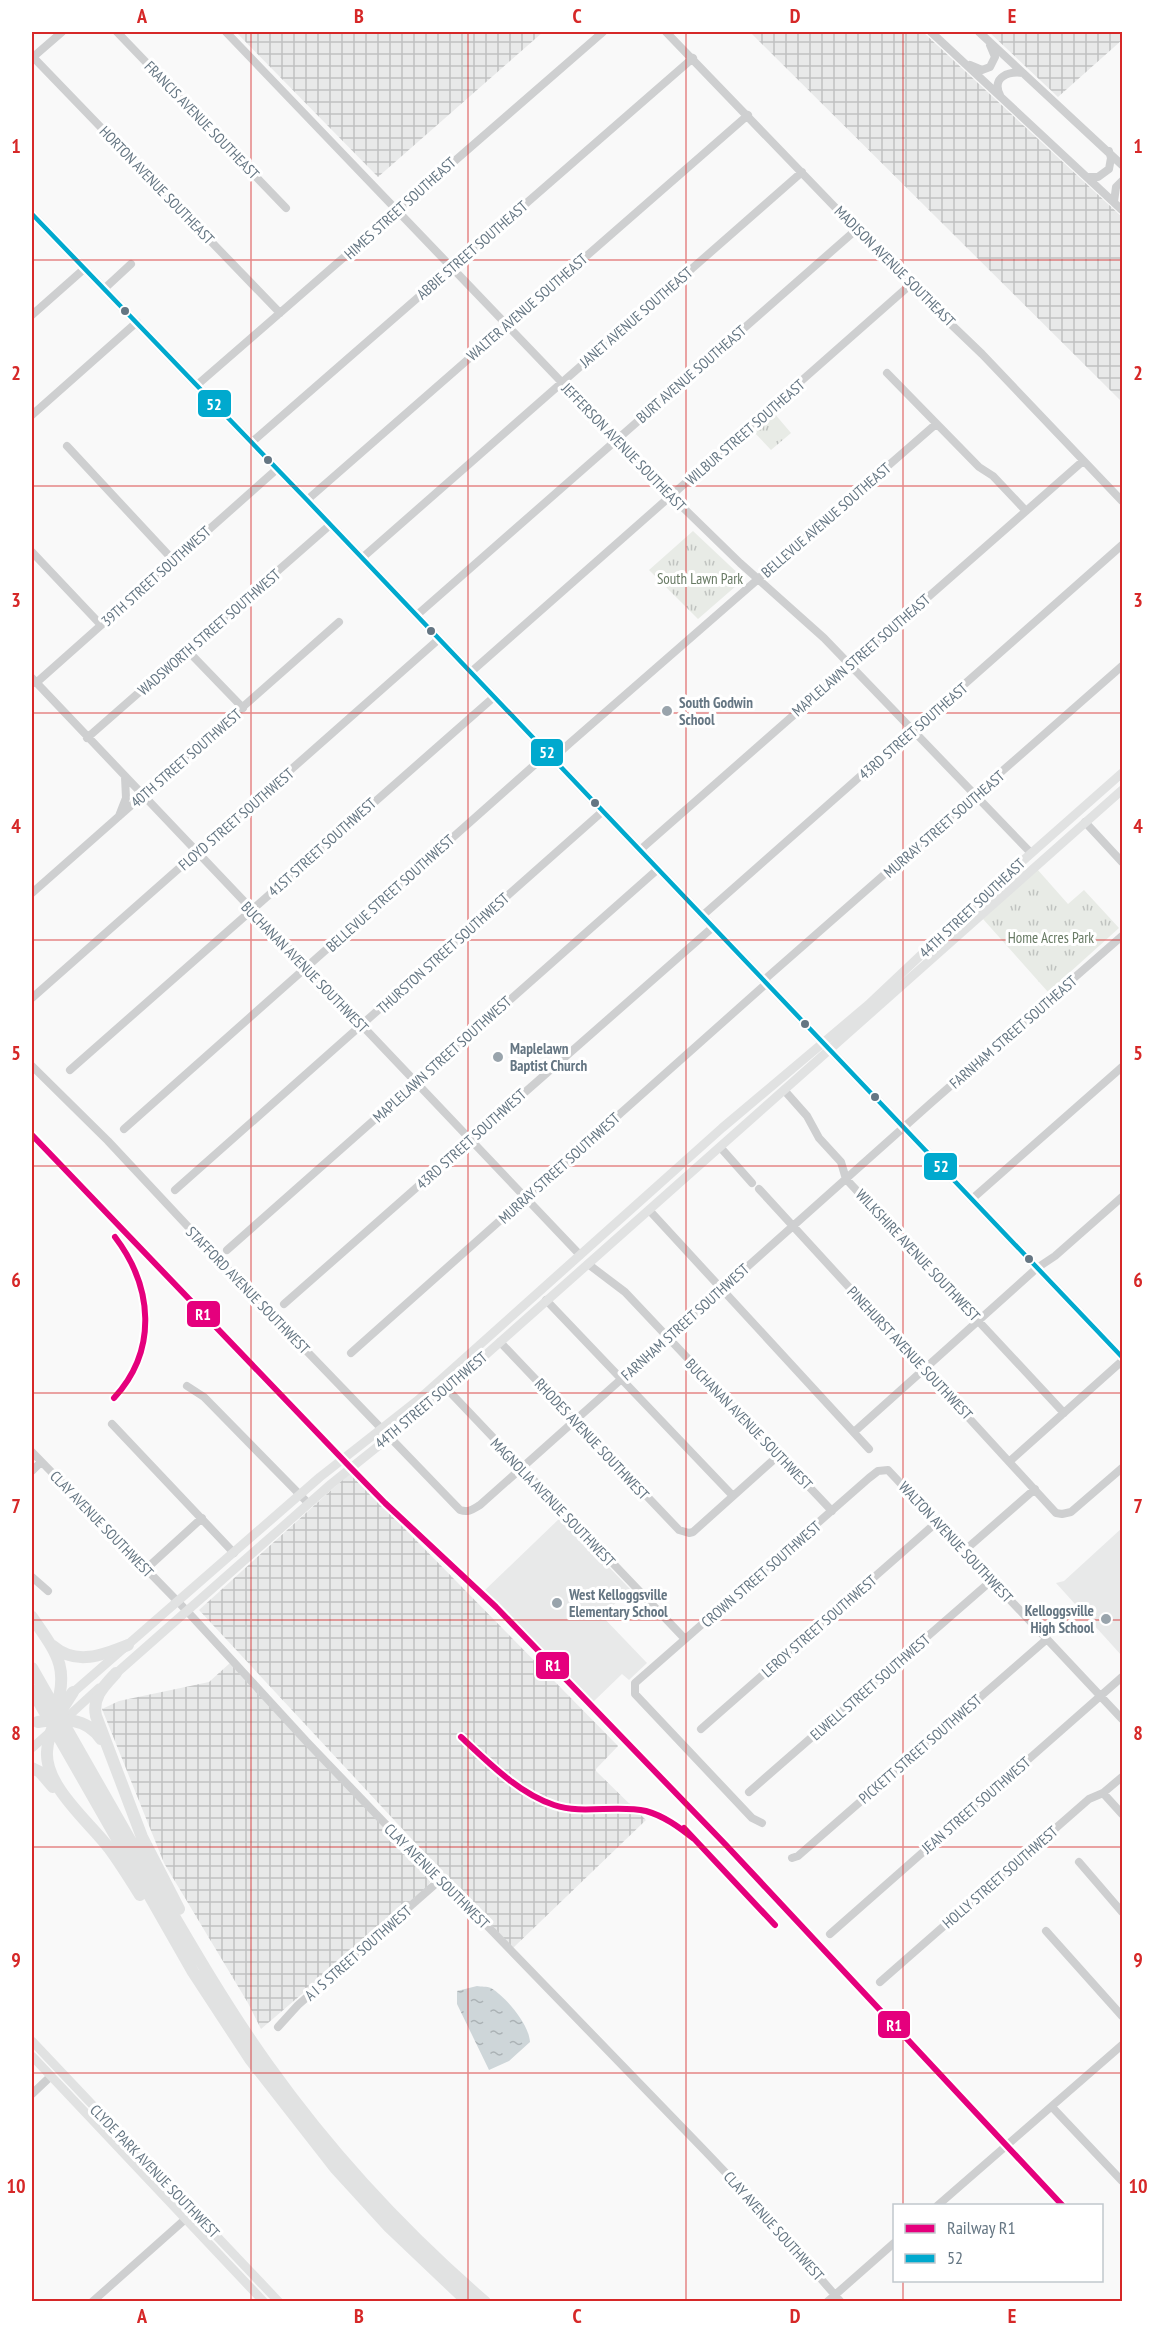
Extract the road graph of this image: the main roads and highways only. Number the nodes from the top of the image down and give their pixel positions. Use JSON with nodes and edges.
{"nodes":[{"id":1,"x":32,"y":214,"type":"edge"},
{"id":2,"x":1122,"y":773,"type":"edge"},
{"id":3,"x":1122,"y":790,"type":"edge"},
{"id":4,"x":1086,"y":804,"type":"junction"},
{"id":5,"x":1068,"y":821,"type":"junction"},
{"id":6,"x":1085,"y":822,"type":"junction"},
{"id":7,"x":1067,"y":838,"type":"junction"},
{"id":8,"x":826,"y":1047,"type":"junction"},
{"id":9,"x":722,"y":1128,"type":"junction"},
{"id":10,"x":720,"y":1147,"type":"junction"},
{"id":11,"x":694,"y":1154,"type":"junction"},
{"id":12,"x":696,"y":1169,"type":"junction"},
{"id":13,"x":675,"y":1170,"type":"junction"},
{"id":14,"x":673,"y":1189,"type":"junction"},
{"id":15,"x":532,"y":1298,"type":"junction"},
{"id":16,"x":519,"y":1325,"type":"junction"},
{"id":17,"x":1122,"y":1357,"type":"edge"},
{"id":18,"x":32,"y":1617,"type":"edge"},
{"id":19,"x":44,"y":1634,"type":"junction"},
{"id":20,"x":128,"y":1645,"type":"junction"},
{"id":21,"x":32,"y":1668,"type":"edge"},
{"id":22,"x":116,"y":1673,"type":"junction"},
{"id":23,"x":32,"y":1690,"type":"edge"},
{"id":24,"x":54,"y":1716,"type":"edge"},
{"id":25,"x":32,"y":1748,"type":"edge"},
{"id":26,"x":112,"y":1761,"type":"junction"},
{"id":27,"x":32,"y":1768,"type":"edge"},
{"id":28,"x":76,"y":1810,"type":"junction"},
{"id":29,"x":218,"y":1991,"type":"junction"},
{"id":30,"x":228,"y":2028,"type":"junction"},
{"id":31,"x":32,"y":2041,"type":"edge"},
{"id":32,"x":32,"y":2056,"type":"edge"},
{"id":33,"x":100,"y":2129,"type":"junction"},
{"id":34,"x":124,"y":2138,"type":"junction"},
{"id":35,"x":264,"y":2301,"type":"edge"},
{"id":36,"x":279,"y":2301,"type":"edge"},
{"id":37,"x":468,"y":2301,"type":"edge"},
{"id":38,"x":485,"y":2301,"type":"edge"}],
"edges":[{"from":1,"to":8,"type":"main road"},
{"from":2,"to":4,"type":"main road","name":"44TH STREET SOUTHEAST"},
{"from":3,"to":6,"type":"main road","name":"44TH STREET SOUTHEAST"},
{"from":4,"to":5,"type":"main road","name":"44TH STREET SOUTHEAST"},
{"from":4,"to":6,"type":"main road"},
{"from":5,"to":7,"type":"main road"},
{"from":5,"to":8,"type":"main road","name":"44TH STREET SOUTHEAST"},
{"from":6,"to":7,"type":"main road","name":"44TH STREET SOUTHEAST"},
{"from":7,"to":8,"type":"main road","name":"44TH STREET SOUTHEAST"},
{"from":8,"to":9,"type":"main road","name":"44TH STREET SOUTHWEST"},
{"from":8,"to":10,"type":"main road","name":"44TH STREET SOUTHWEST"},
{"from":8,"to":17,"type":"main road"},
{"from":9,"to":10,"type":"main road"},
{"from":9,"to":11,"type":"main road","name":"44TH STREET SOUTHWEST"},
{"from":10,"to":12,"type":"main road","name":"44TH STREET SOUTHWEST"},
{"from":11,"to":12,"type":"main road"},
{"from":11,"to":13,"type":"main road","name":"44TH STREET SOUTHWEST"},
{"from":12,"to":14,"type":"main road","name":"44TH STREET SOUTHWEST"},
{"from":13,"to":14,"type":"main road"},
{"from":13,"to":15,"type":"main road","name":"44TH STREET SOUTHWEST"},
{"from":14,"to":16,"type":"main road","name":"44TH STREET SOUTHWEST"},
{"from":15,"to":16,"type":"main road"},
{"from":15,"to":20,"type":"main road","name":"44TH STREET SOUTHWEST"},
{"from":16,"to":22,"type":"main road","name":"44TH STREET SOUTHWEST"},
{"from":18,"to":19,"type":"highway"},
{"from":19,"to":20,"type":"highway"},
{"from":19,"to":24,"type":"highway"},
{"from":20,"to":24,"type":"main road","name":"44TH STREET SOUTHWEST"},
{"from":21,"to":29,"type":"highway"},
{"from":22,"to":24,"type":"main road","name":"44TH STREET SOUTHWEST"},
{"from":22,"to":26,"type":"highway"},
{"from":23,"to":30,"type":"highway"},
{"from":24,"to":25,"type":"main road","name":"44TH STREET SOUTHWEST"},
{"from":24,"to":26,"type":"highway"},
{"from":24,"to":28,"type":"highway"},
{"from":26,"to":29,"type":"highway"},
{"from":27,"to":28,"type":"highway"},
{"from":28,"to":30,"type":"highway"},
{"from":29,"to":38,"type":"highway"},
{"from":30,"to":37,"type":"highway"},
{"from":31,"to":34,"type":"main road","name":"CLYDE PARK AVENUE SOUTHWEST"},
{"from":32,"to":33,"type":"main road","name":"CLYDE PARK AVENUE SOUTHWEST"},
{"from":33,"to":34,"type":"main road"},
{"from":33,"to":35,"type":"main road","name":"CLYDE PARK AVENUE SOUTHWEST"},
{"from":34,"to":36,"type":"main road","name":"CLYDE PARK AVENUE SOUTHWEST"}]}
